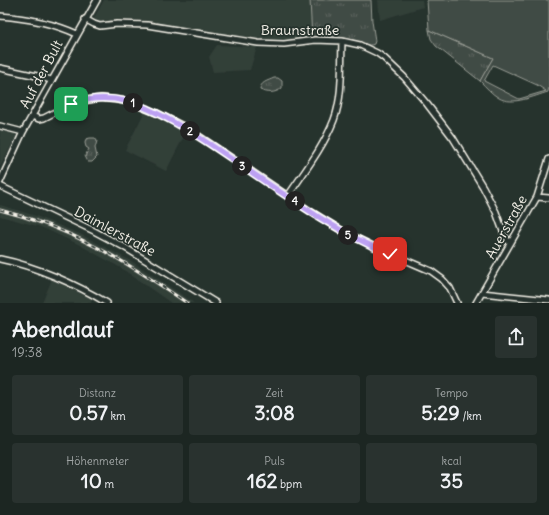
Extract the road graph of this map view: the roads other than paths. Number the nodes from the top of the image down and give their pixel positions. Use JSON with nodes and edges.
{"nodes":[{"id":1,"x":97,"y":0,"type":"edge"},
{"id":2,"x":0,"y":16,"type":"edge"},
{"id":3,"x":85,"y":19,"type":"junction"},
{"id":4,"x":77,"y":34,"type":"junction"},
{"id":5,"x":342,"y":41,"type":"junction"},
{"id":6,"x":0,"y":68,"type":"edge"},
{"id":7,"x":51,"y":80,"type":"junction"},
{"id":8,"x":32,"y":116,"type":"junction"},
{"id":9,"x":0,"y":126,"type":"edge"},
{"id":10,"x":23,"y":132,"type":"junction"},
{"id":11,"x":549,"y":159,"type":"edge"},
{"id":12,"x":0,"y":182,"type":"edge"},
{"id":13,"x":0,"y":186,"type":"edge"},
{"id":14,"x":288,"y":196,"type":"junction"},
{"id":15,"x":537,"y":197,"type":"junction"},
{"id":16,"x":549,"y":198,"type":"edge"},
{"id":17,"x":510,"y":242,"type":"junction"},
{"id":18,"x":0,"y":258,"type":"edge"},
{"id":19,"x":482,"y":293,"type":"junction"},
{"id":20,"x":549,"y":300,"type":"edge"},
{"id":21,"x":106,"y":303,"type":"edge"},
{"id":22,"x":216,"y":303,"type":"edge"},
{"id":23,"x":457,"y":303,"type":"edge"},
{"id":24,"x":476,"y":303,"type":"edge"}],
"edges":[{"from":1,"to":3,"type":"street","name":"Auf der Bult"},
{"from":2,"to":4,"type":"street"},
{"from":3,"to":4,"type":"street","name":"Auf der Bult"},
{"from":3,"to":5,"type":"street","name":"Braunstraße"},
{"from":4,"to":7,"type":"street","name":"Auf der Bult"},
{"from":5,"to":14,"type":"street"},
{"from":5,"to":17,"type":"street","name":"Braunstraße"},
{"from":6,"to":7,"type":"street"},
{"from":7,"to":8,"type":"street","name":"Auf der Bult"},
{"from":8,"to":10,"type":"street","name":"Auf der Bult"},
{"from":8,"to":14,"type":"street"},
{"from":9,"to":10,"type":"street"},
{"from":10,"to":12,"type":"street","name":"Auf der Bult"},
{"from":11,"to":15,"type":"street","name":"Auerstraße"},
{"from":13,"to":22,"type":"street","name":"Daimlerstraße"},
{"from":14,"to":23,"type":"street"},
{"from":15,"to":16,"type":"street"},
{"from":15,"to":17,"type":"street","name":"Auerstraße"},
{"from":17,"to":19,"type":"street","name":"Auerstraße"},
{"from":18,"to":21,"type":"street"},
{"from":19,"to":20,"type":"street"},
{"from":19,"to":24,"type":"street","name":"Auerstraße"}]}
